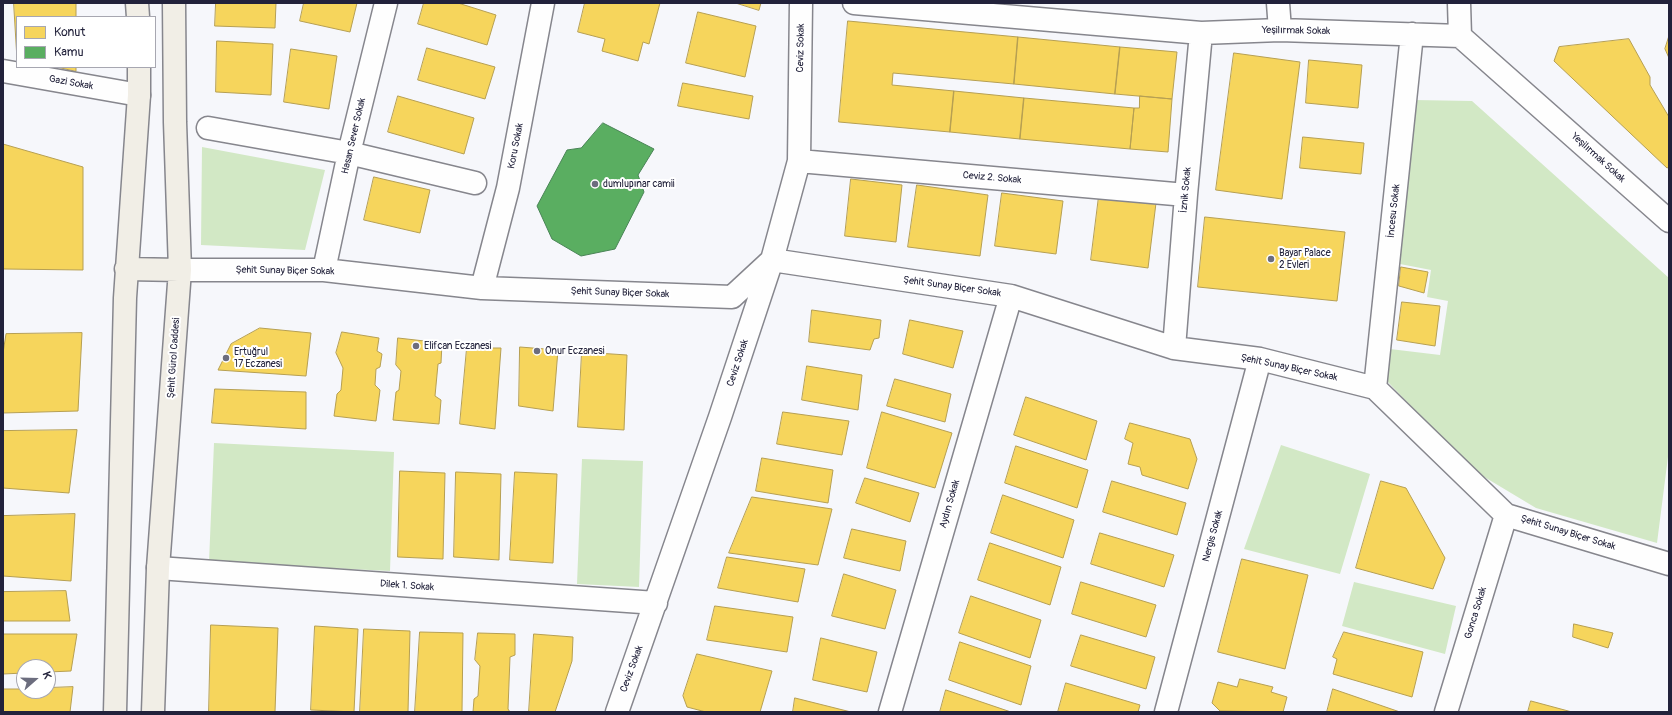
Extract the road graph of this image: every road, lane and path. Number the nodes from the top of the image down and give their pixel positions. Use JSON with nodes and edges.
{"nodes":[{"id":1,"x":138,"y":3,"type":"edge"},
{"id":2,"x":174,"y":3,"type":"edge"},
{"id":3,"x":386,"y":3,"type":"edge"},
{"id":4,"x":543,"y":3,"type":"edge"},
{"id":5,"x":801,"y":3,"type":"edge"},
{"id":6,"x":854,"y":3,"type":"edge"},
{"id":7,"x":1278,"y":3,"type":"edge"},
{"id":8,"x":1459,"y":3,"type":"edge"},
{"id":9,"x":138,"y":16,"type":"edge"},
{"id":10,"x":1280,"y":30,"type":"junction"},
{"id":11,"x":1201,"y":33,"type":"junction"},
{"id":12,"x":1412,"y":34,"type":"junction"},
{"id":13,"x":1460,"y":36,"type":"junction"},
{"id":14,"x":139,"y":68,"type":"edge"},
{"id":15,"x":3,"y":71,"type":"edge"},
{"id":16,"x":139,"y":95,"type":"junction"},
{"id":17,"x":208,"y":128,"type":"dead end"},
{"id":18,"x":349,"y":153,"type":"junction"},
{"id":19,"x":799,"y":161,"type":"junction"},
{"id":20,"x":475,"y":183,"type":"dead end"},
{"id":21,"x":1186,"y":195,"type":"junction"},
{"id":22,"x":1669,"y":221,"type":"edge"},
{"id":23,"x":772,"y":260,"type":"junction"},
{"id":24,"x":126,"y":270,"type":"junction"},
{"id":25,"x":180,"y":270,"type":"junction"},
{"id":26,"x":324,"y":270,"type":"junction"},
{"id":27,"x":482,"y":288,"type":"junction"},
{"id":28,"x":1010,"y":296,"type":"junction"},
{"id":29,"x":1174,"y":348,"type":"junction"},
{"id":30,"x":1260,"y":359,"type":"junction"},
{"id":31,"x":1376,"y":388,"type":"junction"},
{"id":32,"x":1506,"y":514,"type":"junction"},
{"id":33,"x":1669,"y":560,"type":"edge"},
{"id":34,"x":158,"y":568,"type":"junction"},
{"id":35,"x":656,"y":603,"type":"junction"},
{"id":36,"x":115,"y":712,"type":"edge"},
{"id":37,"x":154,"y":712,"type":"edge"},
{"id":38,"x":617,"y":712,"type":"edge"},
{"id":39,"x":890,"y":712,"type":"edge"},
{"id":40,"x":1166,"y":712,"type":"edge"},
{"id":41,"x":1446,"y":712,"type":"edge"}],
"edges":[{"from":1,"to":9,"type":"main road"},
{"from":2,"to":25,"type":"main road","name":"Şehit Gürol Caddesi"},
{"from":3,"to":18,"type":"street","name":"Hasan Sever Sokak"},
{"from":4,"to":27,"type":"street","name":"Koru Sokak"},
{"from":5,"to":19,"type":"street","name":"Ceviz Sokak"},
{"from":6,"to":11,"type":"street","name":"Yeşilırmak Sokak"},
{"from":7,"to":10,"type":"street"},
{"from":8,"to":13,"type":"street"},
{"from":10,"to":11,"type":"street","name":"Yeşilırmak Sokak"},
{"from":10,"to":12,"type":"street","name":"Yeşilırmak Sokak"},
{"from":11,"to":21,"type":"street","name":"İznik Sokak"},
{"from":12,"to":13,"type":"street","name":"Yeşilırmak Sokak"},
{"from":12,"to":31,"type":"street","name":"İncesu Sokak"},
{"from":13,"to":22,"type":"street","name":"Yeşilırmak Sokak"},
{"from":14,"to":16,"type":"main road"},
{"from":15,"to":16,"type":"street","name":"Gazi Sokak"},
{"from":16,"to":24,"type":"main road"},
{"from":17,"to":18,"type":"street"},
{"from":18,"to":20,"type":"street"},
{"from":18,"to":26,"type":"street","name":"Hasan Sever Sokak"},
{"from":19,"to":21,"type":"street","name":"Ceviz 2. Sokak"},
{"from":19,"to":23,"type":"street","name":"Ceviz Sokak"},
{"from":21,"to":29,"type":"street","name":"İznik Sokak"},
{"from":23,"to":27,"type":"street","name":"Şehit Sunay Biçer Sokak"},
{"from":23,"to":28,"type":"street","name":"Şehit Sunay Biçer Sokak"},
{"from":23,"to":35,"type":"street","name":"Ceviz Sokak"},
{"from":24,"to":25,"type":"main road"},
{"from":24,"to":36,"type":"main road"},
{"from":25,"to":26,"type":"street","name":"Şehit Sunay Biçer Sokak"},
{"from":25,"to":34,"type":"main road","name":"Şehit Gürol Caddesi"},
{"from":26,"to":27,"type":"street","name":"Şehit Sunay Biçer Sokak"},
{"from":28,"to":29,"type":"street","name":"Şehit Sunay Biçer Sokak"},
{"from":28,"to":39,"type":"street","name":"Aydın Sokak"},
{"from":29,"to":30,"type":"street","name":"Şehit Sunay Biçer Sokak"},
{"from":30,"to":31,"type":"street","name":"Şehit Sunay Biçer Sokak"},
{"from":30,"to":40,"type":"street","name":"Nergis Sokak"},
{"from":31,"to":32,"type":"street","name":"Şehit Sunay Biçer Sokak"},
{"from":32,"to":33,"type":"street","name":"Şehit Sunay Biçer Sokak"},
{"from":32,"to":41,"type":"street","name":"Gonca Sokak"},
{"from":34,"to":35,"type":"street","name":"Dilek 1. Sokak"},
{"from":34,"to":37,"type":"main road","name":"Şehit Gürol Caddesi"},
{"from":35,"to":38,"type":"street","name":"Ceviz Sokak"}]}
